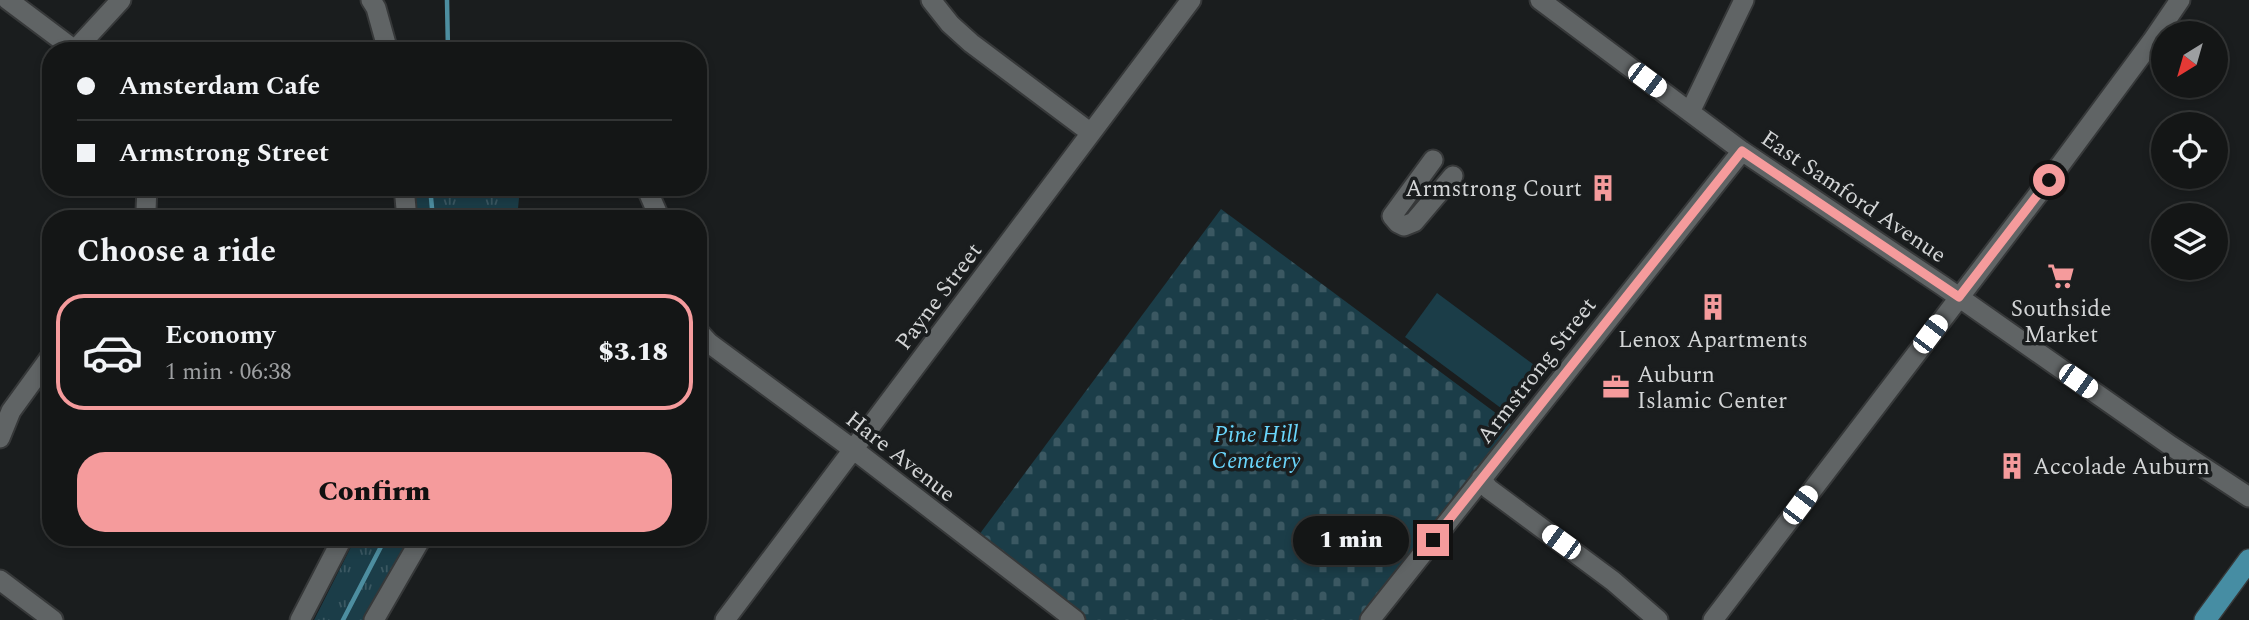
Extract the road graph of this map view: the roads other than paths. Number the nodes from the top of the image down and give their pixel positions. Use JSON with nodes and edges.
{"nodes":[{"id":1,"x":8,"y":0,"type":"edge"},
{"id":2,"x":121,"y":0,"type":"edge"},
{"id":3,"x":370,"y":0,"type":"edge"},
{"id":4,"x":931,"y":0,"type":"edge"},
{"id":5,"x":1191,"y":0,"type":"edge"},
{"id":6,"x":1540,"y":0,"type":"edge"},
{"id":7,"x":1744,"y":0,"type":"edge"},
{"id":8,"x":2179,"y":0,"type":"edge"},
{"id":9,"x":63,"y":42,"type":"edge"},
{"id":10,"x":83,"y":42,"type":"edge"},
{"id":11,"x":385,"y":42,"type":"edge"},
{"id":12,"x":1690,"y":112,"type":"junction"},
{"id":13,"x":1091,"y":133,"type":"junction"},
{"id":14,"x":1742,"y":151,"type":"junction"},
{"id":15,"x":1433,"y":160,"type":"dead end"},
{"id":16,"x":1453,"y":176,"type":"dead end"},
{"id":17,"x":1959,"y":297,"type":"junction"},
{"id":18,"x":707,"y":341,"type":"edge"},
{"id":19,"x":42,"y":368,"type":"edge"},
{"id":20,"x":0,"y":438,"type":"edge"},
{"id":21,"x":854,"y":450,"type":"junction"},
{"id":22,"x":1481,"y":479,"type":"junction"},
{"id":23,"x":2249,"y":497,"type":"edge"},
{"id":24,"x":338,"y":546,"type":"edge"},
{"id":25,"x":417,"y":546,"type":"edge"},
{"id":26,"x":2249,"y":560,"type":"edge"},
{"id":27,"x":0,"y":580,"type":"edge"},
{"id":28,"x":53,"y":620,"type":"edge"},
{"id":29,"x":300,"y":620,"type":"edge"},
{"id":30,"x":374,"y":620,"type":"edge"},
{"id":31,"x":725,"y":620,"type":"edge"},
{"id":32,"x":1075,"y":620,"type":"edge"},
{"id":33,"x":1370,"y":620,"type":"edge"},
{"id":34,"x":1658,"y":620,"type":"edge"},
{"id":35,"x":1713,"y":620,"type":"edge"},
{"id":36,"x":2205,"y":620,"type":"edge"}],
"edges":[{"from":1,"to":9,"type":"street"},
{"from":2,"to":10,"type":"street"},
{"from":3,"to":11,"type":"street"},
{"from":4,"to":13,"type":"street"},
{"from":5,"to":13,"type":"street","name":"Payne Street"},
{"from":6,"to":12,"type":"street","name":"East Samford Avenue"},
{"from":7,"to":12,"type":"street"},
{"from":8,"to":17,"type":"street"},
{"from":12,"to":14,"type":"street","name":"East Samford Avenue"},
{"from":13,"to":21,"type":"street","name":"Payne Street"},
{"from":14,"to":17,"type":"street","name":"East Samford Avenue"},
{"from":14,"to":22,"type":"street","name":"Armstrong Street"},
{"from":15,"to":16,"type":"street"},
{"from":17,"to":23,"type":"street","name":"East Samford Avenue"},
{"from":17,"to":35,"type":"street"},
{"from":18,"to":21,"type":"street","name":"Hare Avenue"},
{"from":19,"to":20,"type":"street"},
{"from":21,"to":31,"type":"street","name":"Payne Street"},
{"from":21,"to":32,"type":"street","name":"Hare Avenue"},
{"from":22,"to":33,"type":"street","name":"Armstrong Street"},
{"from":22,"to":34,"type":"street"},
{"from":24,"to":29,"type":"street"},
{"from":25,"to":30,"type":"street"},
{"from":26,"to":36,"type":"main road"},
{"from":27,"to":28,"type":"street"}]}
